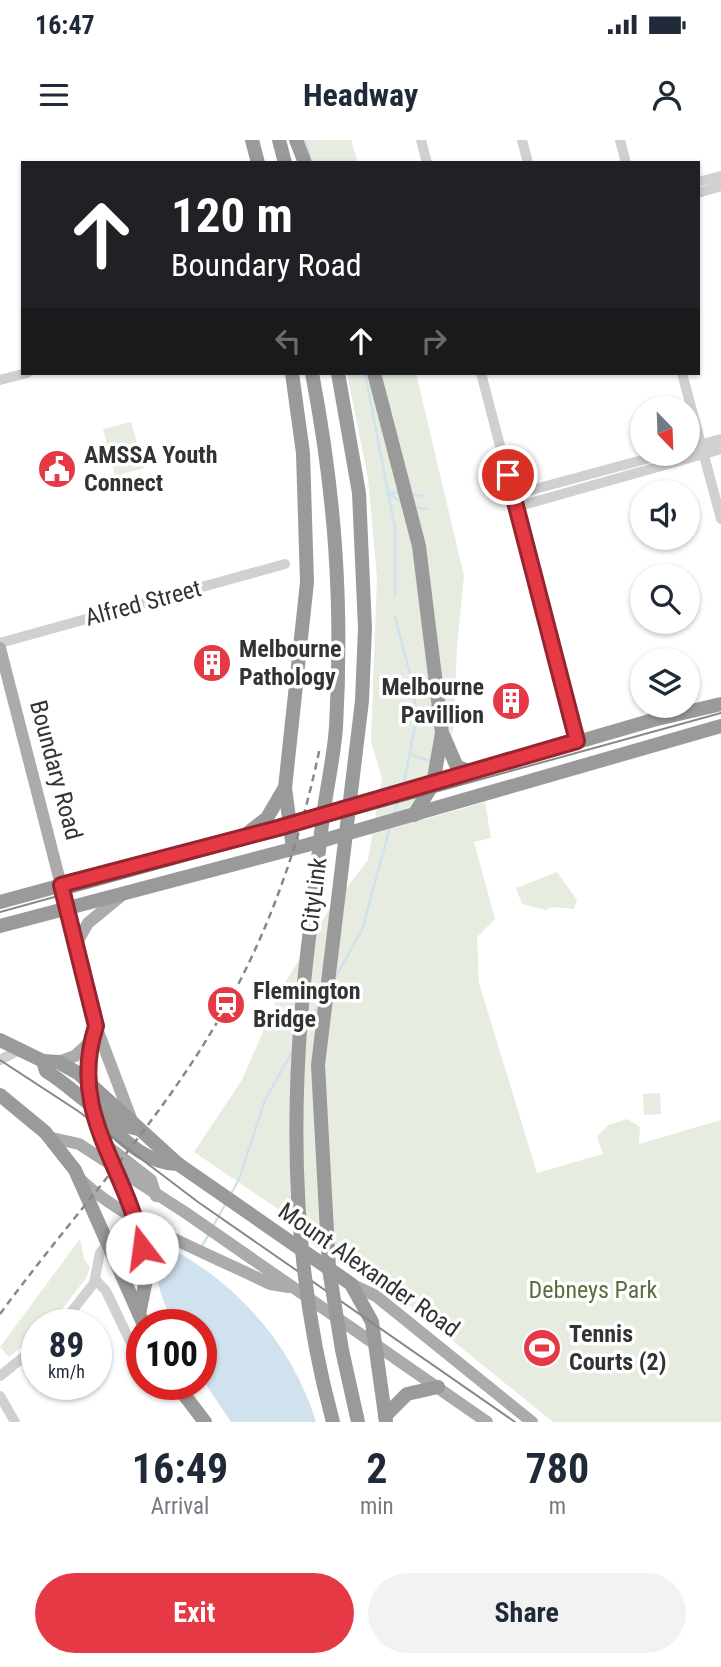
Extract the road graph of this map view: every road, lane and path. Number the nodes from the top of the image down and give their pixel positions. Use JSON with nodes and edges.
{"nodes":[{"id":1,"x":245,"y":140,"type":"edge"},
{"id":2,"x":252,"y":140,"type":"edge"},
{"id":3,"x":279,"y":140,"type":"edge"},
{"id":4,"x":296,"y":140,"type":"edge"},
{"id":5,"x":421,"y":140,"type":"edge"},
{"id":6,"x":522,"y":140,"type":"edge"},
{"id":7,"x":620,"y":140,"type":"edge"},
{"id":8,"x":249,"y":161,"type":"edge"},
{"id":9,"x":257,"y":161,"type":"edge"},
{"id":10,"x":284,"y":161,"type":"edge"},
{"id":11,"x":304,"y":161,"type":"edge"},
{"id":12,"x":426,"y":161,"type":"edge"},
{"id":13,"x":527,"y":161,"type":"edge"},
{"id":14,"x":625,"y":161,"type":"edge"},
{"id":15,"x":721,"y":176,"type":"edge"},
{"id":16,"x":700,"y":181,"type":"edge"},
{"id":17,"x":721,"y":187,"type":"edge"},
{"id":18,"x":700,"y":192,"type":"edge"},
{"id":19,"x":21,"y":375,"type":"edge"},
{"id":20,"x":292,"y":375,"type":"edge"},
{"id":21,"x":312,"y":375,"type":"edge"},
{"id":22,"x":338,"y":375,"type":"edge"},
{"id":23,"x":375,"y":375,"type":"edge"},
{"id":24,"x":482,"y":375,"type":"edge"},
{"id":25,"x":683,"y":375,"type":"edge"},
{"id":26,"x":0,"y":380,"type":"edge"},
{"id":27,"x":721,"y":439,"type":"edge"},
{"id":28,"x":702,"y":449,"type":"junction"},
{"id":29,"x":721,"y":449,"type":"edge"},
{"id":30,"x":630,"y":463,"type":"edge"},
{"id":31,"x":513,"y":495,"type":"junction"},
{"id":32,"x":516,"y":507,"type":"junction"},
{"id":33,"x":721,"y":519,"type":"edge"},
{"id":34,"x":285,"y":564,"type":"dead end"},
{"id":35,"x":0,"y":649,"type":"edge"},
{"id":36,"x":721,"y":705,"type":"edge"},
{"id":37,"x":721,"y":726,"type":"edge"},
{"id":38,"x":577,"y":741,"type":"junction"},
{"id":39,"x":445,"y":754,"type":"junction"},
{"id":40,"x":580,"y":768,"type":"junction"},
{"id":41,"x":478,"y":771,"type":"junction"},
{"id":42,"x":286,"y":784,"type":"junction"},
{"id":43,"x":430,"y":785,"type":"junction"},
{"id":44,"x":414,"y":815,"type":"junction"},
{"id":45,"x":288,"y":824,"type":"junction"},
{"id":46,"x":242,"y":836,"type":"junction"},
{"id":47,"x":293,"y":848,"type":"junction"},
{"id":48,"x":61,"y":885,"type":"junction"},
{"id":49,"x":131,"y":889,"type":"junction"},
{"id":50,"x":0,"y":902,"type":"edge"},
{"id":51,"x":67,"y":907,"type":"junction"},
{"id":52,"x":0,"y":926,"type":"edge"},
{"id":53,"x":76,"y":944,"type":"junction"},
{"id":54,"x":96,"y":1026,"type":"junction"},
{"id":55,"x":0,"y":1040,"type":"edge"},
{"id":56,"x":90,"y":1041,"type":"junction"},
{"id":57,"x":21,"y":1049,"type":"junction"},
{"id":58,"x":0,"y":1060,"type":"edge"},
{"id":59,"x":43,"y":1061,"type":"junction"},
{"id":60,"x":58,"y":1062,"type":"junction"},
{"id":61,"x":89,"y":1082,"type":"junction"},
{"id":62,"x":0,"y":1095,"type":"edge"},
{"id":63,"x":97,"y":1110,"type":"junction"},
{"id":64,"x":135,"y":1125,"type":"junction"},
{"id":65,"x":52,"y":1139,"type":"junction"},
{"id":66,"x":101,"y":1141,"type":"junction"},
{"id":67,"x":178,"y":1164,"type":"junction"},
{"id":68,"x":112,"y":1166,"type":"junction"},
{"id":69,"x":80,"y":1179,"type":"junction"},
{"id":70,"x":156,"y":1196,"type":"junction"},
{"id":71,"x":135,"y":1217,"type":"junction"},
{"id":72,"x":139,"y":1232,"type":"joint"},
{"id":73,"x":108,"y":1243,"type":"junction"},
{"id":74,"x":96,"y":1280,"type":"junction"},
{"id":75,"x":351,"y":1284,"type":"junction"},
{"id":76,"x":294,"y":1288,"type":"junction"},
{"id":77,"x":73,"y":1309,"type":"edge"},
{"id":78,"x":136,"y":1309,"type":"edge"},
{"id":79,"x":142,"y":1309,"type":"edge"},
{"id":80,"x":126,"y":1333,"type":"edge"},
{"id":81,"x":376,"y":1351,"type":"junction"},
{"id":82,"x":21,"y":1359,"type":"edge"},
{"id":83,"x":0,"y":1376,"type":"edge"},
{"id":84,"x":438,"y":1387,"type":"junction"},
{"id":85,"x":0,"y":1396,"type":"edge"},
{"id":86,"x":188,"y":1400,"type":"edge"},
{"id":87,"x":385,"y":1419,"type":"edge"},
{"id":88,"x":15,"y":1422,"type":"edge"},
{"id":89,"x":205,"y":1422,"type":"edge"},
{"id":90,"x":333,"y":1422,"type":"edge"},
{"id":91,"x":358,"y":1422,"type":"edge"},
{"id":92,"x":487,"y":1422,"type":"edge"},
{"id":93,"x":532,"y":1422,"type":"edge"}],
"edges":[{"from":1,"to":8,"type":"highway"},
{"from":2,"to":9,"type":"highway"},
{"from":3,"to":10,"type":"highway"},
{"from":4,"to":11,"type":"highway"},
{"from":5,"to":12,"type":"street"},
{"from":6,"to":13,"type":"street"},
{"from":7,"to":14,"type":"street"},
{"from":15,"to":16,"type":"street"},
{"from":17,"to":18,"type":"street"},
{"from":19,"to":26,"type":"street"},
{"from":20,"to":42,"type":"highway"},
{"from":21,"to":90,"type":"highway","name":"CityLink","bridge":true},
{"from":22,"to":91,"type":"highway","name":"CityLink","bridge":true},
{"from":23,"to":39,"type":"highway"},
{"from":24,"to":31,"type":"street"},
{"from":25,"to":28,"type":"street"},
{"from":27,"to":28,"type":"street"},
{"from":28,"to":29,"type":"street"},
{"from":28,"to":32,"type":"street"},
{"from":28,"to":33,"type":"street"},
{"from":30,"to":31,"type":"street"},
{"from":31,"to":32,"type":"street"},
{"from":32,"to":38,"type":"street"},
{"from":34,"to":35,"type":"street","name":"Alfred Street"},
{"from":35,"to":48,"type":"main road","name":"Boundary Road"},
{"from":36,"to":38,"type":"highway"},
{"from":37,"to":40,"type":"highway"},
{"from":38,"to":40,"type":"highway"},
{"from":38,"to":41,"type":"highway"},
{"from":39,"to":41,"type":"highway"},
{"from":39,"to":43,"type":"highway"},
{"from":40,"to":44,"type":"highway"},
{"from":41,"to":43,"type":"highway"},
{"from":42,"to":45,"type":"highway"},
{"from":42,"to":46,"type":"highway"},
{"from":43,"to":44,"type":"highway"},
{"from":43,"to":45,"type":"highway"},
{"from":44,"to":47,"type":"highway"},
{"from":45,"to":46,"type":"highway"},
{"from":45,"to":47,"type":"highway"},
{"from":46,"to":48,"type":"highway"},
{"from":47,"to":49,"type":"highway"},
{"from":48,"to":50,"type":"highway"},
{"from":48,"to":51,"type":"highway","name":"Boundary Road"},
{"from":49,"to":51,"type":"highway"},
{"from":49,"to":53,"type":"main road"},
{"from":51,"to":52,"type":"highway"},
{"from":51,"to":53,"type":"main road","name":"Boundary Road"},
{"from":53,"to":54,"type":"main road","name":"Boundary Road"},
{"from":54,"to":56,"type":"main road"},
{"from":54,"to":64,"type":"main road","name":"Boundary Road"},
{"from":55,"to":57,"type":"highway"},
{"from":56,"to":60,"type":"main road"},
{"from":56,"to":61,"type":"main road"},
{"from":57,"to":58,"type":"street"},
{"from":57,"to":59,"type":"highway"},
{"from":59,"to":60,"type":"highway"},
{"from":59,"to":63,"type":"highway"},
{"from":60,"to":61,"type":"highway"},
{"from":61,"to":63,"type":"main road"},
{"from":61,"to":64,"type":"highway"},
{"from":62,"to":65,"type":"highway"},
{"from":63,"to":64,"type":"highway"},
{"from":63,"to":66,"type":"main road"},
{"from":63,"to":67,"type":"highway"},
{"from":64,"to":67,"type":"highway"},
{"from":65,"to":68,"type":"main road"},
{"from":65,"to":69,"type":"highway"},
{"from":66,"to":68,"type":"main road"},
{"from":66,"to":70,"type":"main road"},
{"from":67,"to":75,"type":"highway","name":"Mount Alexander Road"},
{"from":68,"to":70,"type":"main road"},
{"from":68,"to":71,"type":"main road"},
{"from":69,"to":71,"type":"main road"},
{"from":69,"to":73,"type":"highway"},
{"from":70,"to":76,"type":"main road"},
{"from":71,"to":72,"type":"main road"},
{"from":71,"to":76,"type":"main road"},
{"from":72,"to":79,"type":"highway"},
{"from":73,"to":74,"type":"street"},
{"from":73,"to":78,"type":"highway"},
{"from":74,"to":77,"type":"street"},
{"from":74,"to":80,"type":"street"},
{"from":75,"to":81,"type":"highway"},
{"from":75,"to":93,"type":"main road","name":"Mount Alexander Road"},
{"from":76,"to":81,"type":"main road"},
{"from":81,"to":84,"type":"main road"},
{"from":81,"to":87,"type":"highway"},
{"from":82,"to":83,"type":"street"},
{"from":84,"to":87,"type":"highway"},
{"from":84,"to":92,"type":"main road"},
{"from":85,"to":88,"type":"street"},
{"from":86,"to":89,"type":"highway"}]}
